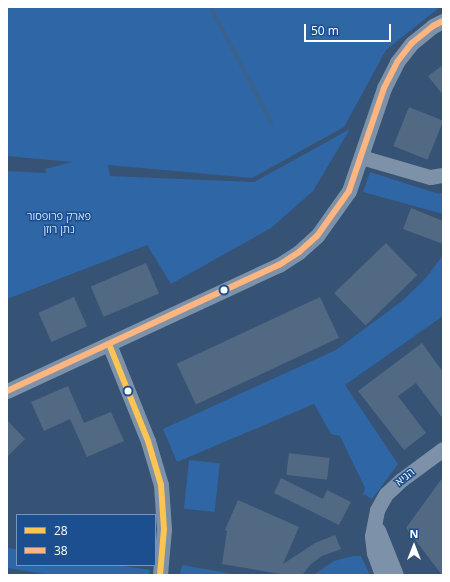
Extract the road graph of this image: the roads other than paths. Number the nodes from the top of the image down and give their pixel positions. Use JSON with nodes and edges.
{"nodes":[{"id":1,"x":443,"y":21,"type":"edge"},
{"id":2,"x":361,"y":156,"type":"junction"},
{"id":3,"x":443,"y":175,"type":"edge"},
{"id":4,"x":109,"y":344,"type":"junction"},
{"id":5,"x":7,"y":391,"type":"edge"},
{"id":6,"x":443,"y":449,"type":"edge"},
{"id":7,"x":376,"y":513,"type":"junction"},
{"id":8,"x":160,"y":575,"type":"edge"},
{"id":9,"x":382,"y":575,"type":"edge"},
{"id":10,"x":396,"y":575,"type":"edge"}],
"edges":[{"from":1,"to":2,"type":"street"},
{"from":2,"to":3,"type":"street"},
{"from":2,"to":4,"type":"street"},
{"from":4,"to":5,"type":"street"},
{"from":4,"to":8,"type":"street"},
{"from":6,"to":7,"type":"street","name":"הגיא"},
{"from":7,"to":9,"type":"street","name":"הגיא"},
{"from":7,"to":10,"type":"street"}]}
